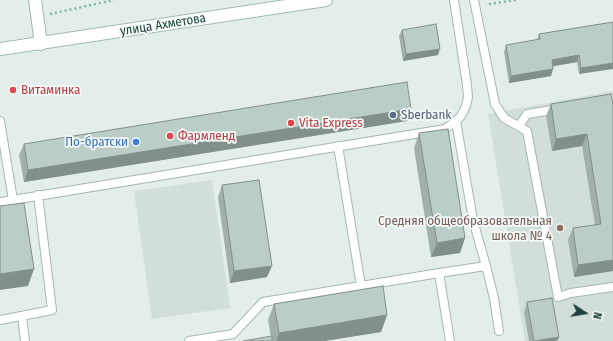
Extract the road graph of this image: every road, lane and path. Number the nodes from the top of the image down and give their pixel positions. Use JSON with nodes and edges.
{"nodes":[{"id":1,"x":35,"y":0,"type":"edge"},
{"id":2,"x":114,"y":0,"type":"edge"},
{"id":3,"x":326,"y":0,"type":"edge"},
{"id":4,"x":454,"y":0,"type":"edge"},
{"id":5,"x":474,"y":0,"type":"edge"},
{"id":6,"x":516,"y":0,"type":"edge"},
{"id":7,"x":489,"y":4,"type":"dead end"},
{"id":8,"x":37,"y":17,"type":"junction"},
{"id":9,"x":41,"y":44,"type":"junction"},
{"id":10,"x":0,"y":49,"type":"edge"},
{"id":11,"x":566,"y":107,"type":"edge"},
{"id":12,"x":0,"y":121,"type":"edge"},
{"id":13,"x":456,"y":121,"type":"junction"},
{"id":14,"x":519,"y":126,"type":"junction"},
{"id":15,"x":338,"y":146,"type":"junction"},
{"id":16,"x":38,"y":195,"type":"junction"},
{"id":17,"x":13,"y":200,"type":"junction"},
{"id":18,"x":0,"y":202,"type":"edge"},
{"id":19,"x":486,"y":266,"type":"junction"},
{"id":20,"x":439,"y":273,"type":"junction"},
{"id":21,"x":360,"y":286,"type":"junction"},
{"id":22,"x":613,"y":286,"type":"edge"},
{"id":23,"x":22,"y":316,"type":"junction"},
{"id":24,"x":0,"y":320,"type":"edge"},
{"id":25,"x":499,"y":331,"type":"dead end"},
{"id":26,"x":25,"y":341,"type":"edge"},
{"id":27,"x":189,"y":341,"type":"edge"},
{"id":28,"x":450,"y":341,"type":"edge"}],
"edges":[{"from":1,"to":8,"type":"main road"},
{"from":2,"to":8,"type":"path"},
{"from":3,"to":9,"type":"main road","name":"улица Ахметова"},
{"from":4,"to":13,"type":"lane"},
{"from":5,"to":14,"type":"lane"},
{"from":6,"to":7,"type":"path"},
{"from":8,"to":9,"type":"main road"},
{"from":9,"to":10,"type":"main road","name":"улица Ахметова"},
{"from":11,"to":14,"type":"lane"},
{"from":12,"to":17,"type":"lane"},
{"from":13,"to":15,"type":"lane"},
{"from":13,"to":19,"type":"lane"},
{"from":14,"to":22,"type":"lane"},
{"from":15,"to":16,"type":"lane"},
{"from":15,"to":21,"type":"lane"},
{"from":16,"to":17,"type":"lane"},
{"from":16,"to":23,"type":"lane"},
{"from":17,"to":18,"type":"lane"},
{"from":19,"to":20,"type":"lane"},
{"from":19,"to":25,"type":"lane"},
{"from":20,"to":21,"type":"lane"},
{"from":20,"to":28,"type":"lane"},
{"from":21,"to":27,"type":"lane"},
{"from":23,"to":24,"type":"lane"},
{"from":23,"to":26,"type":"lane"}]}
